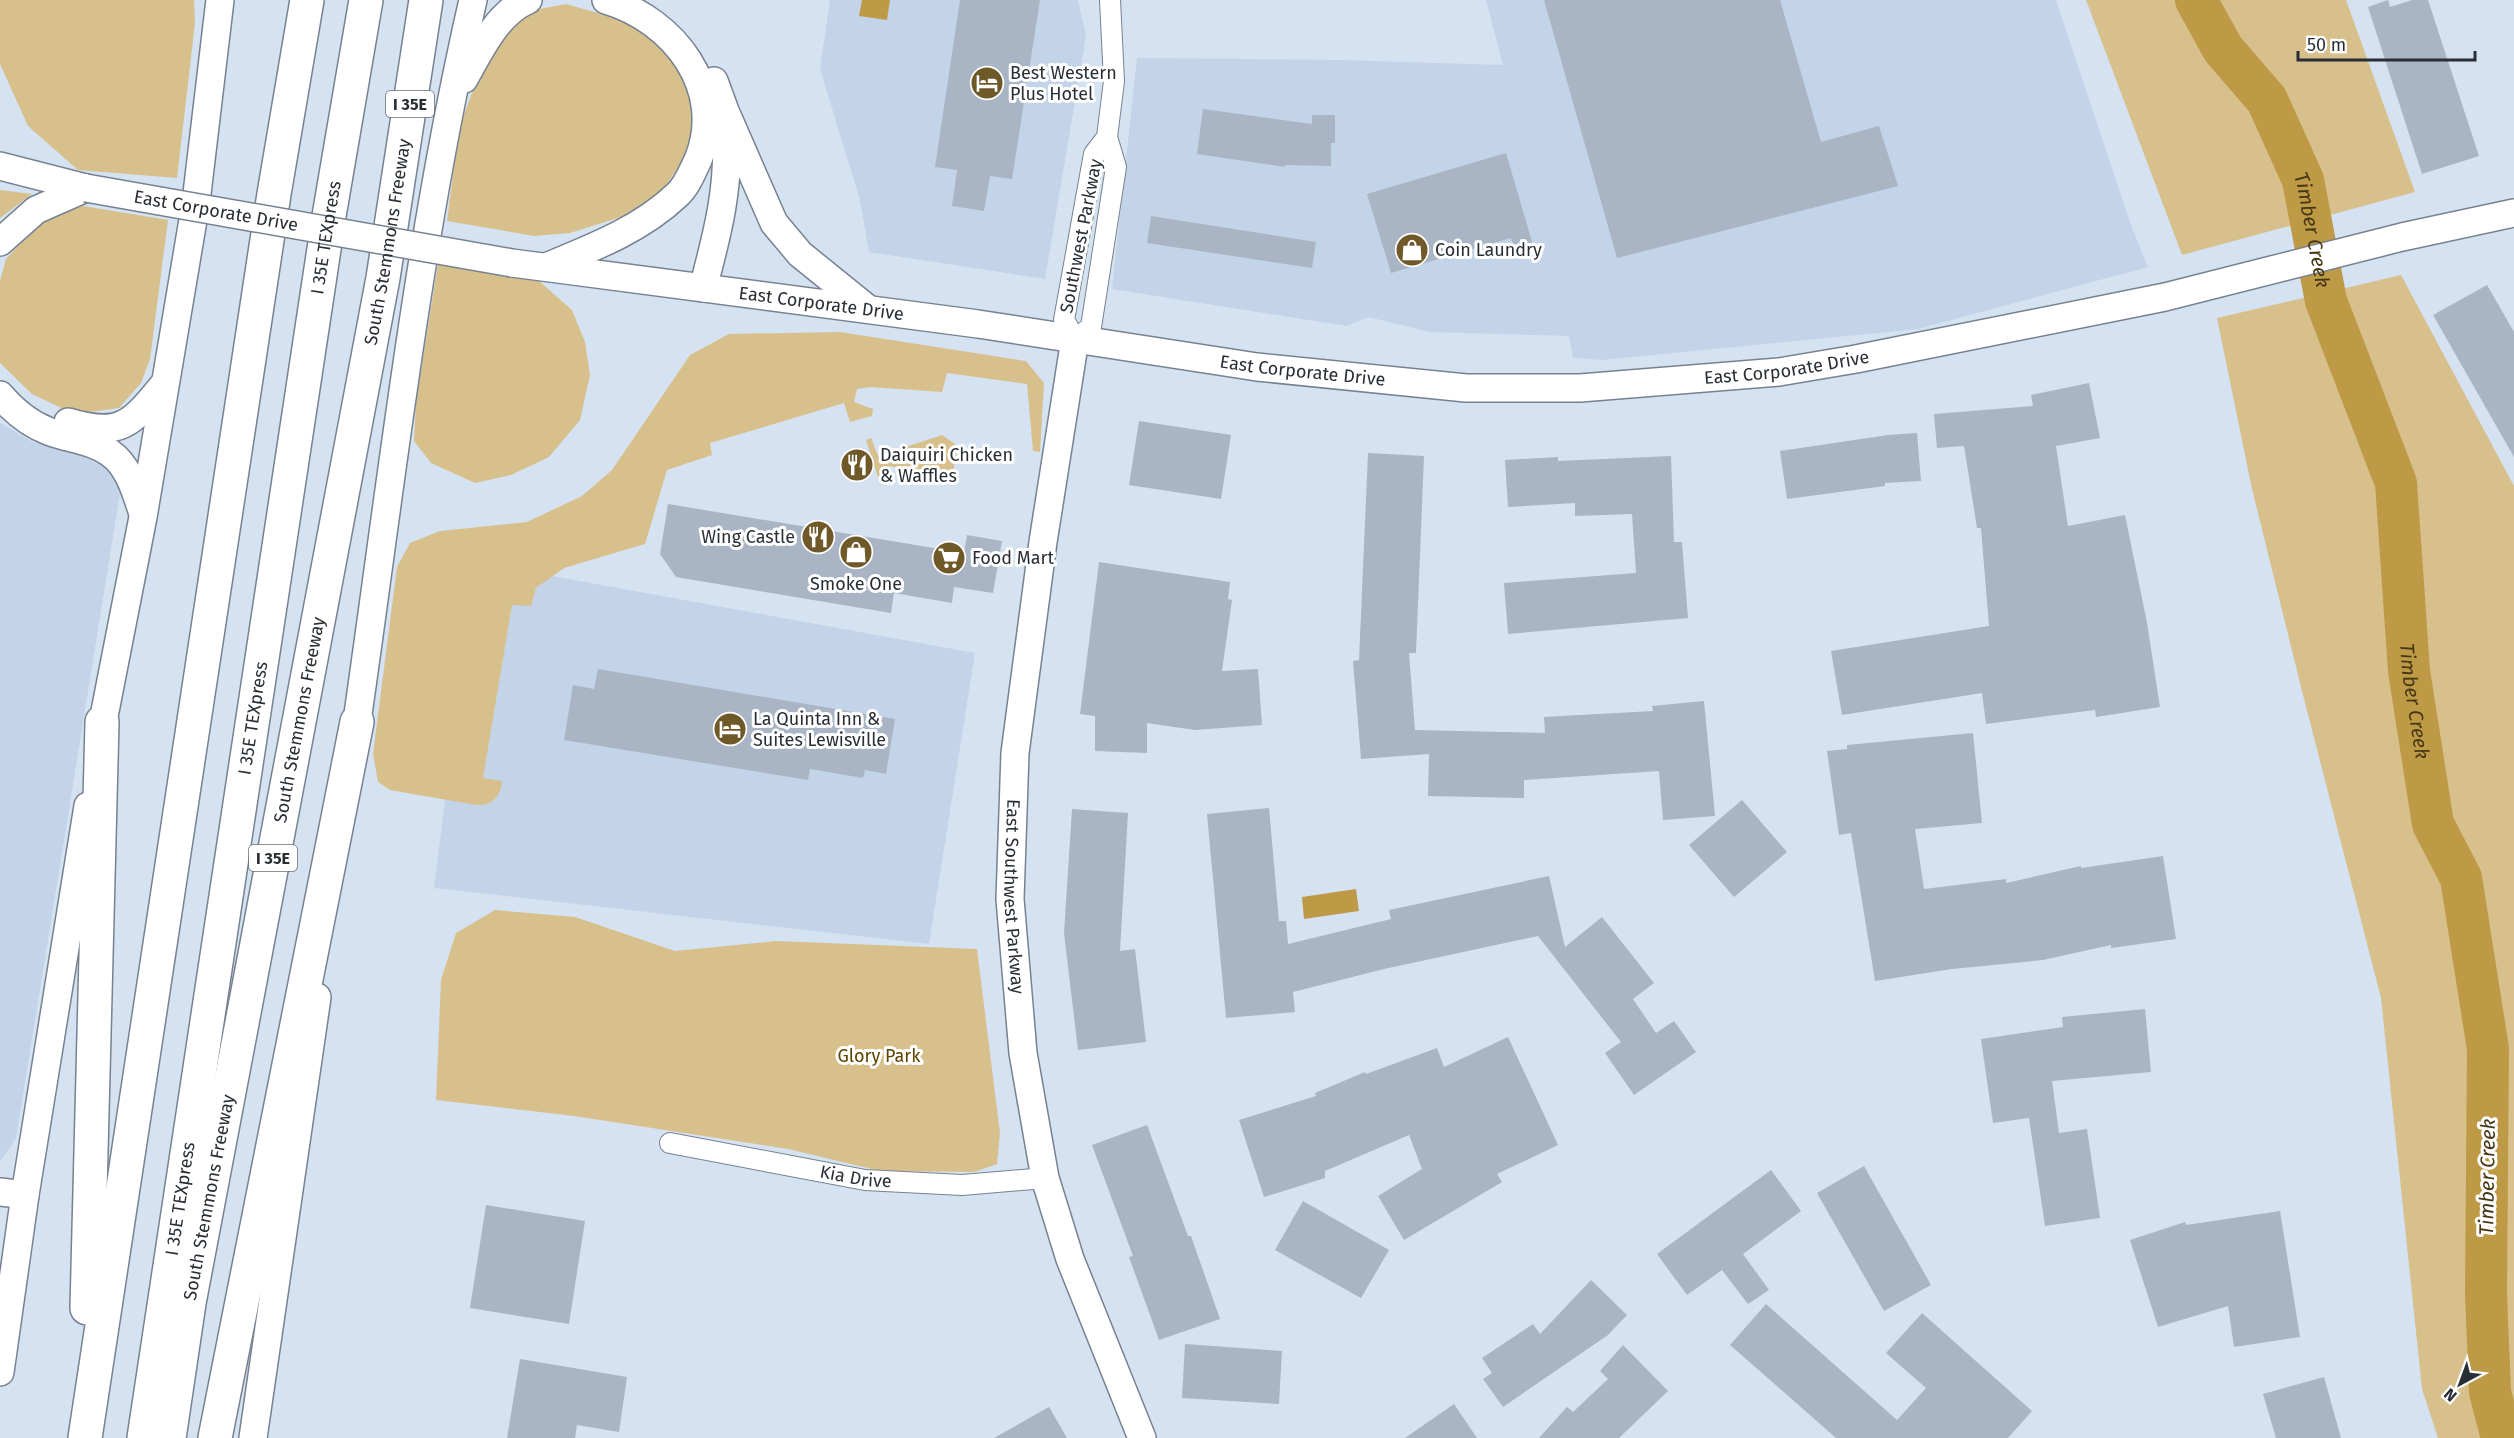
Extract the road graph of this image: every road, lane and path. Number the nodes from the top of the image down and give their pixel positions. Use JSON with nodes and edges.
{"nodes":[{"id":1,"x":220,"y":0,"type":"edge"},
{"id":2,"x":307,"y":0,"type":"edge"},
{"id":3,"x":366,"y":0,"type":"edge"},
{"id":4,"x":426,"y":0,"type":"edge"},
{"id":5,"x":473,"y":0,"type":"edge"},
{"id":6,"x":528,"y":0,"type":"edge"},
{"id":7,"x":606,"y":0,"type":"edge"},
{"id":8,"x":645,"y":0,"type":"edge"},
{"id":9,"x":1110,"y":0,"type":"edge"},
{"id":10,"x":450,"y":104,"type":"junction"},
{"id":11,"x":725,"y":111,"type":"junction"},
{"id":12,"x":1107,"y":137,"type":"junction"},
{"id":13,"x":0,"y":166,"type":"edge"},
{"id":14,"x":0,"y":176,"type":"edge"},
{"id":15,"x":86,"y":188,"type":"junction"},
{"id":16,"x":2514,"y":213,"type":"edge"},
{"id":17,"x":0,"y":242,"type":"edge"},
{"id":18,"x":544,"y":267,"type":"junction"},
{"id":19,"x":703,"y":288,"type":"junction"},
{"id":20,"x":869,"y":310,"type":"junction"},
{"id":21,"x":1075,"y":339,"type":"junction"},
{"id":22,"x":0,"y":381,"type":"edge"},
{"id":23,"x":165,"y":383,"type":"junction"},
{"id":24,"x":0,"y":395,"type":"edge"},
{"id":25,"x":143,"y":517,"type":"junction"},
{"id":26,"x":102,"y":722,"type":"junction"},
{"id":27,"x":357,"y":722,"type":"junction"},
{"id":28,"x":670,"y":1143,"type":"dead end"},
{"id":29,"x":1045,"y":1179,"type":"junction"},
{"id":30,"x":12,"y":1194,"type":"edge"},
{"id":31,"x":0,"y":1372,"type":"edge"},
{"id":32,"x":84,"y":1438,"type":"edge"},
{"id":33,"x":144,"y":1438,"type":"edge"},
{"id":34,"x":169,"y":1438,"type":"edge"},
{"id":35,"x":215,"y":1438,"type":"edge"},
{"id":36,"x":253,"y":1438,"type":"edge"},
{"id":37,"x":1142,"y":1438,"type":"edge"}],
"edges":[{"from":1,"to":23,"type":"main road"},
{"from":2,"to":32,"type":"highway"},
{"from":3,"to":33,"type":"highway","name":"I 35E TEXpress"},
{"from":4,"to":34,"type":"highway","name":"South Stemmons Freeway","number":"I 35E"},
{"from":5,"to":10,"type":"main road"},
{"from":6,"to":10,"type":"main road"},
{"from":7,"to":18,"type":"main road"},
{"from":8,"to":11,"type":"main road"},
{"from":9,"to":12,"type":"street","name":"Southwest Parkway"},
{"from":10,"to":27,"type":"main road"},
{"from":11,"to":19,"type":"main road"},
{"from":11,"to":20,"type":"main road"},
{"from":12,"to":21,"type":"street","name":"Southwest Parkway"},
{"from":12,"to":21,"type":"street","name":"Southwest Parkway"},
{"from":13,"to":15,"type":"main road","name":"East Corporate Drive"},
{"from":14,"to":15,"type":"main road","name":"East Corporate Drive"},
{"from":15,"to":17,"type":"main road"},
{"from":15,"to":18,"type":"main road","name":"East Corporate Drive","bridge":true},
{"from":16,"to":21,"type":"main road","name":"East Corporate Drive"},
{"from":18,"to":19,"type":"main road","name":"East Corporate Drive"},
{"from":19,"to":20,"type":"main road","name":"East Corporate Drive"},
{"from":20,"to":21,"type":"main road","name":"East Corporate Drive"},
{"from":21,"to":29,"type":"main road","name":"East Southwest Parkway"},
{"from":22,"to":23,"type":"main road"},
{"from":23,"to":25,"type":"main road"},
{"from":24,"to":25,"type":"main road"},
{"from":25,"to":26,"type":"main road"},
{"from":26,"to":30,"type":"main road"},
{"from":26,"to":32,"type":"highway"},
{"from":27,"to":35,"type":"highway"},
{"from":27,"to":36,"type":"main road"},
{"from":28,"to":29,"type":"street","name":"Kia Drive"},
{"from":29,"to":37,"type":"main road","name":"East Southwest Parkway"},
{"from":30,"to":31,"type":"main road"}]}
